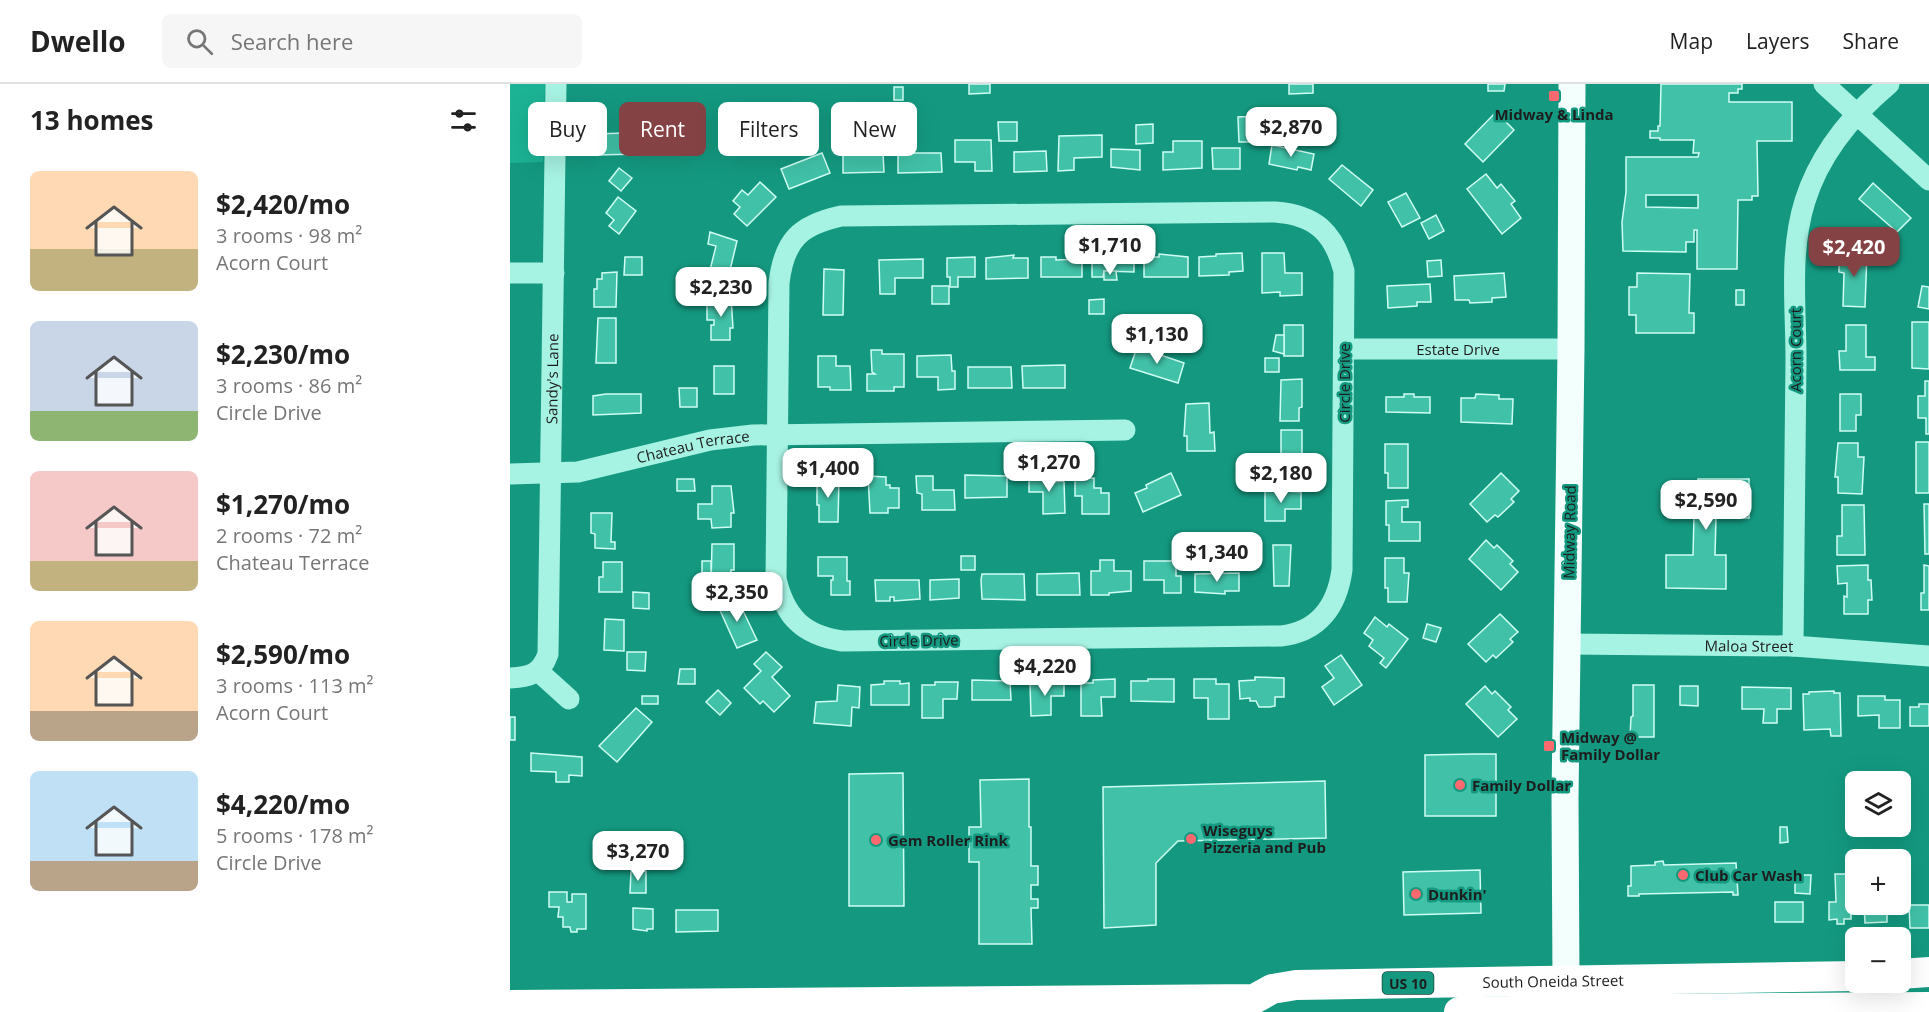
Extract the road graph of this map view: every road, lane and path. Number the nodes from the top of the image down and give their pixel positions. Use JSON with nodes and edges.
{"nodes":[{"id":1,"x":555,"y":84,"type":"edge"},
{"id":2,"x":1572,"y":84,"type":"edge"},
{"id":3,"x":1824,"y":84,"type":"edge"},
{"id":4,"x":1889,"y":84,"type":"edge"},
{"id":5,"x":1857,"y":113,"type":"junction"},
{"id":6,"x":1929,"y":180,"type":"edge"},
{"id":7,"x":510,"y":273,"type":"edge"},
{"id":8,"x":554,"y":273,"type":"junction"},
{"id":9,"x":1344,"y":349,"type":"junction"},
{"id":10,"x":1571,"y":349,"type":"junction"},
{"id":11,"x":1125,"y":430,"type":"dead end"},
{"id":12,"x":776,"y":433,"type":"junction"},
{"id":13,"x":551,"y":473,"type":"junction"},
{"id":14,"x":510,"y":474,"type":"edge"},
{"id":15,"x":1567,"y":644,"type":"junction"},
{"id":16,"x":1793,"y":646,"type":"junction"},
{"id":17,"x":1929,"y":656,"type":"edge"},
{"id":18,"x":538,"y":671,"type":"junction"},
{"id":19,"x":510,"y":678,"type":"edge"},
{"id":20,"x":569,"y":699,"type":"dead end"},
{"id":21,"x":1929,"y":972,"type":"edge"},
{"id":22,"x":1911,"y":973,"type":"edge"},
{"id":23,"x":1845,"y":976,"type":"edge"},
{"id":24,"x":1566,"y":981,"type":"junction"},
{"id":25,"x":1262,"y":1006,"type":"edge"},
{"id":26,"x":526,"y":1007,"type":"edge"},
{"id":27,"x":1929,"y":1007,"type":"edge"},
{"id":28,"x":1746,"y":1010,"type":"edge"},
{"id":29,"x":1565,"y":1011,"type":"edge"},
{"id":30,"x":1459,"y":1012,"type":"edge"}],
"edges":[{"from":1,"to":8,"type":"street","name":"Sandy's Lane"},
{"from":2,"to":10,"type":"main road","name":"Midway Road"},
{"from":3,"to":5,"type":"street"},
{"from":4,"to":5,"type":"street","name":"Acorn Court"},
{"from":5,"to":6,"type":"street"},
{"from":5,"to":16,"type":"street","name":"Acorn Court"},
{"from":7,"to":8,"type":"street"},
{"from":8,"to":13,"type":"street","name":"Sandy's Lane"},
{"from":9,"to":10,"type":"street","name":"Estate Drive"},
{"from":9,"to":12,"type":"street","name":"Circle Drive"},
{"from":9,"to":12,"type":"street","name":"Circle Drive"},
{"from":10,"to":15,"type":"main road","name":"Midway Road"},
{"from":11,"to":12,"type":"street","name":"Chateau Terrace"},
{"from":12,"to":13,"type":"street","name":"Chateau Terrace"},
{"from":13,"to":14,"type":"street","name":"Chateau Terrace"},
{"from":13,"to":18,"type":"street","name":"Sandy's Lane"},
{"from":15,"to":16,"type":"street","name":"Maloa Street"},
{"from":15,"to":24,"type":"main road","name":"Midway Road"},
{"from":16,"to":17,"type":"street","name":"Maloa Street"},
{"from":18,"to":19,"type":"street"},
{"from":18,"to":20,"type":"street"},
{"from":21,"to":22,"type":"highway"},
{"from":23,"to":24,"type":"highway","name":"South Oneida Street","number":"US 10"},
{"from":24,"to":25,"type":"highway","name":"South Oneida Street","number":"US 10"},
{"from":24,"to":29,"type":"main road","name":"Midway Road"},
{"from":25,"to":26,"type":"highway","name":"South Oneida Street","number":"US 10"},
{"from":27,"to":28,"type":"highway","name":"South Oneida Street"},
{"from":28,"to":29,"type":"highway","name":"South Oneida Street"},
{"from":29,"to":30,"type":"highway","name":"South Oneida Street"}]}
